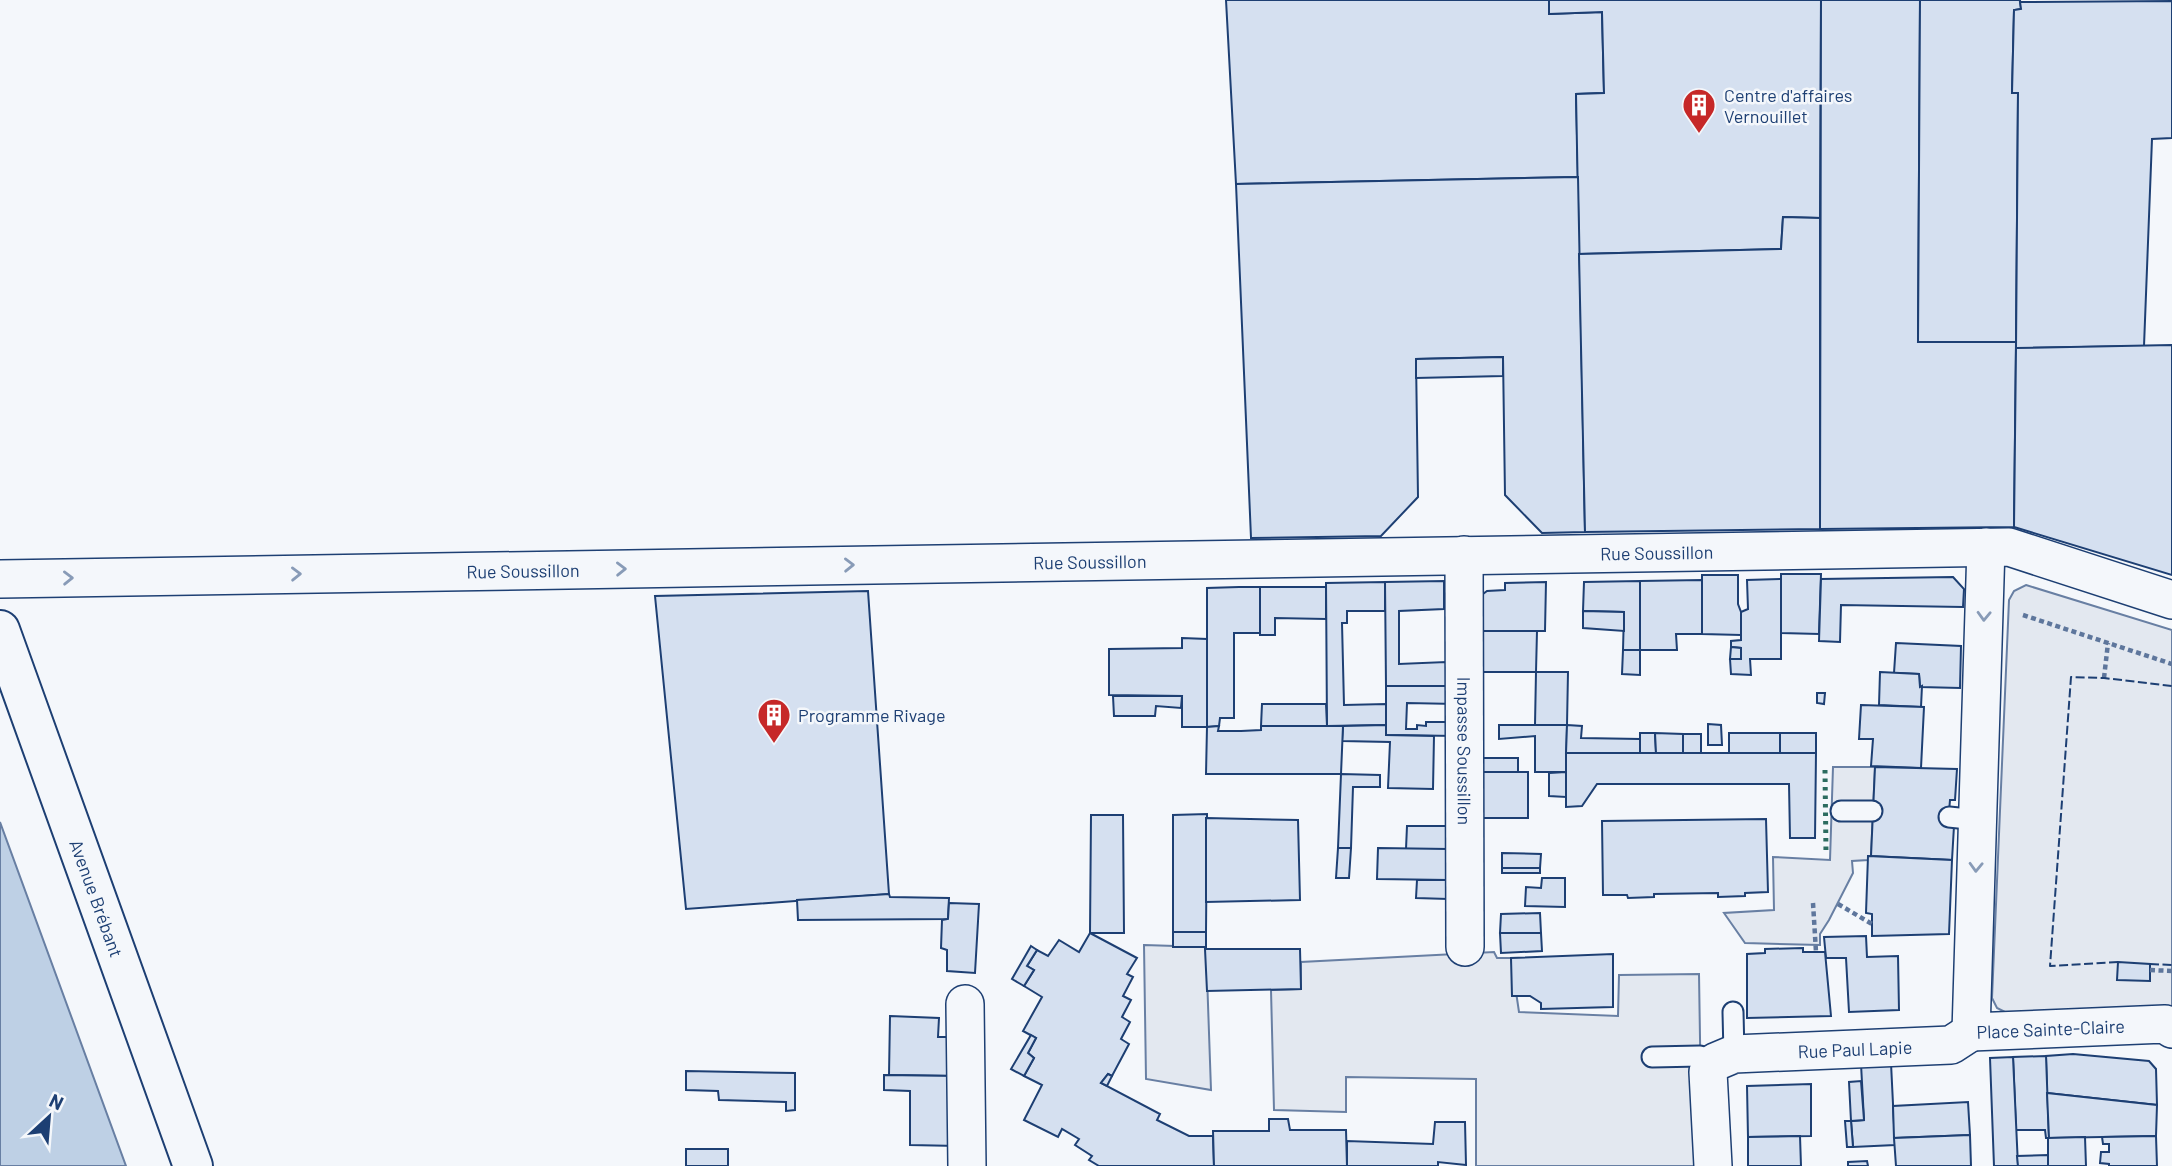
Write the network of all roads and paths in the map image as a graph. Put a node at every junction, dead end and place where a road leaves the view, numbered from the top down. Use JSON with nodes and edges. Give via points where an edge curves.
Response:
{"nodes":[{"id":1,"x":1986,"y":547,"type":"junction"},
{"id":2,"x":1464,"y":555,"type":"junction"},
{"id":3,"x":0,"y":579,"type":"edge"},
{"id":4,"x":2172,"y":600,"type":"edge"},
{"id":5,"x":1984,"y":603,"type":"junction"},
{"id":6,"x":0,"y":630,"type":"edge"},
{"id":7,"x":2108,"y":643,"type":"junction"},
{"id":8,"x":2172,"y":664,"type":"edge"},
{"id":9,"x":2104,"y":678,"type":"dead end"},
{"id":10,"x":1841,"y":811,"type":"dead end"},
{"id":11,"x":1872,"y":811,"type":"dead end"},
{"id":12,"x":1813,"y":903,"type":"dead end"},
{"id":13,"x":1838,"y":904,"type":"dead end"},
{"id":14,"x":1872,"y":924,"type":"dead end"},
{"id":15,"x":1465,"y":947,"type":"dead end"},
{"id":16,"x":1816,"y":952,"type":"dead end"},
{"id":17,"x":2150,"y":970,"type":"dead end"},
{"id":18,"x":2172,"y":971,"type":"edge"},
{"id":19,"x":965,"y":1004,"type":"dead end"},
{"id":20,"x":1734,"y":1012,"type":"dead end"},
{"id":21,"x":2172,"y":1029,"type":"edge"},
{"id":22,"x":1971,"y":1032,"type":"junction"},
{"id":23,"x":1652,"y":1057,"type":"dead end"},
{"id":24,"x":1725,"y":1058,"type":"junction"},
{"id":25,"x":193,"y":1166,"type":"edge"},
{"id":26,"x":967,"y":1166,"type":"edge"},
{"id":27,"x":1713,"y":1166,"type":"edge"}],
"edges":[{"from":1,"to":2,"type":"street","name":"Rue Soussillon"},
{"from":1,"to":4,"type":"street","name":"Rue Soussillon","via":[[2009,547]]},
{"from":1,"to":5,"type":"street","name":"Place Sainte-Claire"},
{"from":3,"to":2,"type":"street","name":"Rue Soussillon","one_way":true},
{"from":2,"to":15,"type":"street","name":"Impasse Soussillon"},
{"from":5,"to":7,"type":"path"},
{"from":5,"to":22,"type":"street","name":"Place Sainte-Claire","one_way":true,"via":[[1963,818]]},
{"from":6,"to":25,"type":"main road","name":"Avenue Brébant"},
{"from":7,"to":8,"type":"path"},
{"from":7,"to":9,"type":"path"},
{"from":10,"to":11,"type":"lane"},
{"from":12,"to":16,"type":"path"},
{"from":13,"to":14,"type":"path"},
{"from":17,"to":18,"type":"path"},
{"from":19,"to":26,"type":"street"},
{"from":20,"to":24,"type":"lane"},
{"from":21,"to":22,"type":"street","name":"Place Sainte-Claire","via":[[2165,1024]]},
{"from":22,"to":24,"type":"street","name":"Rue Paul Lapie","via":[[1951,1045]]},
{"from":23,"to":24,"type":"lane"},
{"from":24,"to":27,"type":"street","via":[[1708,1073]]}]}
